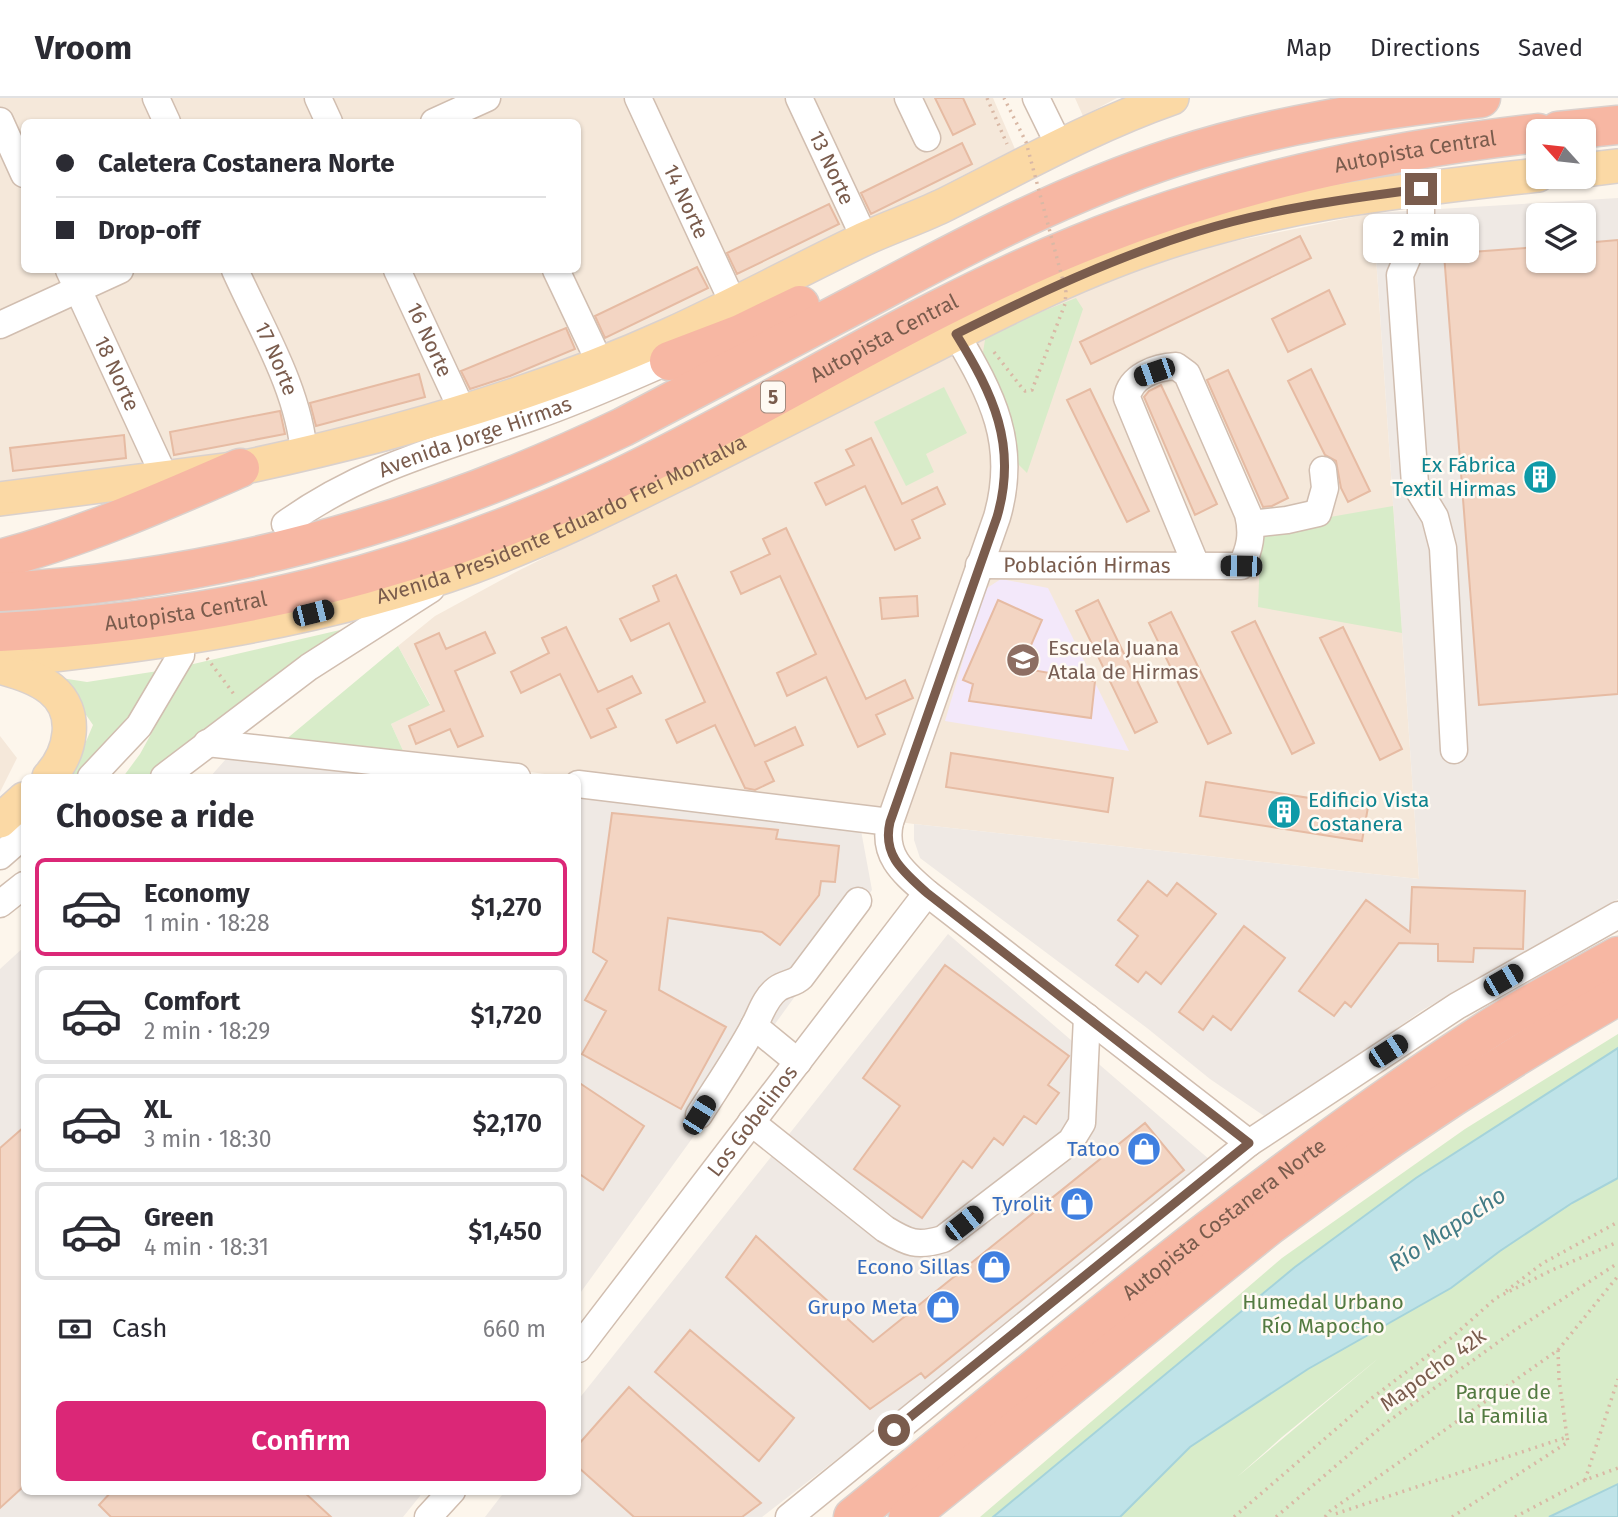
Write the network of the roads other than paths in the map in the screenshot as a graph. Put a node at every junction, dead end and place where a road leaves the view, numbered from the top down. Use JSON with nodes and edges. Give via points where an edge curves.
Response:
{"nodes":[{"id":1,"x":156,"y":98,"type":"edge"},
{"id":2,"x":318,"y":98,"type":"edge"},
{"id":3,"x":638,"y":98,"type":"edge"},
{"id":4,"x":799,"y":98,"type":"edge"},
{"id":5,"x":908,"y":98,"type":"edge"},
{"id":6,"x":1036,"y":98,"type":"edge"},
{"id":7,"x":1172,"y":98,"type":"edge"},
{"id":8,"x":1481,"y":98,"type":"edge"},
{"id":9,"x":483,"y":105,"type":"edge"},
{"id":10,"x":166,"y":119,"type":"edge"},
{"id":11,"x":328,"y":119,"type":"edge"},
{"id":12,"x":443,"y":119,"type":"edge"},
{"id":13,"x":0,"y":121,"type":"edge"},
{"id":14,"x":1618,"y":125,"type":"edge"},
{"id":15,"x":1596,"y":127,"type":"edge"},
{"id":16,"x":1526,"y":136,"type":"edge"},
{"id":17,"x":927,"y":138,"type":"dead end"},
{"id":18,"x":1060,"y":147,"type":"junction"},
{"id":19,"x":1618,"y":166,"type":"edge"},
{"id":20,"x":21,"y":167,"type":"edge"},
{"id":21,"x":1596,"y":169,"type":"edge"},
{"id":22,"x":1526,"y":176,"type":"edge"},
{"id":23,"x":1421,"y":189,"type":"junction"},
{"id":24,"x":936,"y":209,"type":"junction"},
{"id":25,"x":988,"y":234,"type":"junction"},
{"id":26,"x":865,"y":239,"type":"junction"},
{"id":27,"x":104,"y":273,"type":"edge"},
{"id":28,"x":236,"y":273,"type":"edge"},
{"id":29,"x":398,"y":273,"type":"edge"},
{"id":30,"x":557,"y":273,"type":"edge"},
{"id":31,"x":73,"y":279,"type":"edge"},
{"id":32,"x":734,"y":304,"type":"junction"},
{"id":33,"x":0,"y":326,"type":"edge"},
{"id":34,"x":956,"y":334,"type":"junction"},
{"id":35,"x":669,"y":361,"type":"junction"},
{"id":36,"x":600,"y":363,"type":"junction"},
{"id":37,"x":462,"y":410,"type":"junction"},
{"id":38,"x":304,"y":454,"type":"junction"},
{"id":39,"x":240,"y":468,"type":"junction"},
{"id":40,"x":1323,"y":470,"type":"dead end"},
{"id":41,"x":165,"y":478,"type":"junction"},
{"id":42,"x":0,"y":499,"type":"edge"},
{"id":43,"x":285,"y":524,"type":"dead end"},
{"id":44,"x":1251,"y":524,"type":"junction"},
{"id":45,"x":0,"y":559,"type":"edge"},
{"id":46,"x":979,"y":565,"type":"junction"},
{"id":47,"x":1196,"y":565,"type":"junction"},
{"id":48,"x":470,"y":567,"type":"junction"},
{"id":49,"x":0,"y":592,"type":"edge"},
{"id":50,"x":0,"y":632,"type":"edge"},
{"id":51,"x":186,"y":646,"type":"junction"},
{"id":52,"x":0,"y":661,"type":"edge"},
{"id":53,"x":0,"y":667,"type":"edge"},
{"id":54,"x":207,"y":743,"type":"junction"},
{"id":55,"x":1454,"y":750,"type":"dead end"},
{"id":56,"x":50,"y":774,"type":"edge"},
{"id":57,"x":94,"y":774,"type":"edge"},
{"id":58,"x":168,"y":774,"type":"edge"},
{"id":59,"x":490,"y":774,"type":"edge"},
{"id":60,"x":581,"y":784,"type":"edge"},
{"id":61,"x":21,"y":802,"type":"edge"},
{"id":62,"x":0,"y":821,"type":"edge"},
{"id":63,"x":890,"y":822,"type":"junction"},
{"id":64,"x":21,"y":838,"type":"edge"},
{"id":65,"x":0,"y":856,"type":"edge"},
{"id":66,"x":21,"y":887,"type":"edge"},
{"id":67,"x":927,"y":893,"type":"junction"},
{"id":68,"x":858,"y":901,"type":"dead end"},
{"id":69,"x":0,"y":904,"type":"edge"},
{"id":70,"x":1618,"y":915,"type":"edge"},
{"id":71,"x":1618,"y":956,"type":"edge"},
{"id":72,"x":1618,"y":996,"type":"edge"},
{"id":73,"x":1087,"y":1017,"type":"junction"},
{"id":74,"x":754,"y":1026,"type":"junction"},
{"id":75,"x":798,"y":1062,"type":"junction"},
{"id":76,"x":699,"y":1115,"type":"dead end"},
{"id":77,"x":751,"y":1122,"type":"junction"},
{"id":78,"x":1249,"y":1143,"type":"junction"},
{"id":79,"x":581,"y":1345,"type":"edge"},
{"id":80,"x":448,"y":1495,"type":"edge"},
{"id":81,"x":428,"y":1517,"type":"edge"},
{"id":82,"x":789,"y":1517,"type":"edge"},
{"id":83,"x":853,"y":1517,"type":"edge"},
{"id":84,"x":908,"y":1517,"type":"edge"}],
"edges":[{"from":1,"to":10,"type":"street"},
{"from":2,"to":11,"type":"street"},
{"from":3,"to":32,"type":"street","name":"14 Norte"},
{"from":4,"to":26,"type":"street","name":"13 Norte"},
{"from":5,"to":17,"type":"street"},
{"from":6,"to":18,"type":"street"},
{"from":7,"to":18,"type":"main road"},
{"from":8,"to":25,"type":"highway","name":"Autopista Central","number":"5","via":[[1326,121],[1217,145],[1097,186]]},
{"from":9,"to":12,"type":"street"},
{"from":13,"to":20,"type":"street"},
{"from":14,"to":15,"type":"highway"},
{"from":16,"to":50,"type":"highway","name":"Autopista Central","number":"5","via":[[1339,163],[1241,187],[1149,217],[1007,274],[620,477],[501,530],[416,560],[328,586],[216,610]]},
{"from":18,"to":24,"type":"main road"},
{"from":19,"to":21,"type":"main road"},
{"from":22,"to":23,"type":"main road","name":"Avenida Presidente Eduardo Frei Montalva"},
{"from":23,"to":34,"type":"main road","name":"Avenida Presidente Eduardo Frei Montalva","via":[[1298,207],[1198,232],[1090,271]]},
{"from":23,"to":55,"type":"street","via":[[1421,226],[1400,275],[1415,484],[1435,517],[1443,548]]},
{"from":24,"to":26,"type":"main road"},
{"from":24,"to":35,"type":"main road"},
{"from":25,"to":35,"type":"highway","via":[[893,262],[740,334]]},
{"from":25,"to":49,"type":"highway","name":"Autopista Central","number":"5","via":[[623,426],[466,495],[356,532],[242,561],[133,580]]},
{"from":26,"to":32,"type":"main road"},
{"from":27,"to":31,"type":"street"},
{"from":28,"to":38,"type":"street","name":"17 Norte","via":[[292,395]]},
{"from":29,"to":37,"type":"street","name":"16 Norte"},
{"from":30,"to":36,"type":"street"},
{"from":31,"to":33,"type":"street"},
{"from":31,"to":41,"type":"street","name":"18 Norte"},
{"from":32,"to":36,"type":"main road"},
{"from":34,"to":46,"type":"street","via":[[986,386],[1004,447],[1002,500]]},
{"from":34,"to":48,"type":"main road","name":"Avenida Presidente Eduardo Frei Montalva","via":[[613,506]]},
{"from":35,"to":43,"type":"street","name":"Avenida Jorge Hirmas","via":[[562,406],[376,471],[331,493]]},
{"from":36,"to":37,"type":"main road"},
{"from":37,"to":38,"type":"main road"},
{"from":38,"to":39,"type":"main road"},
{"from":39,"to":41,"type":"main road"},
{"from":39,"to":45,"type":"highway","via":[[121,518]]},
{"from":40,"to":44,"type":"street","via":[[1325,488],[1318,513]]},
{"from":41,"to":42,"type":"main road"},
{"from":44,"to":47,"type":"street","name":"Población Hirmas","via":[[1250,546],[1241,566]]},
{"from":44,"to":47,"type":"street","name":"Población Hirmas","via":[[1185,371],[1172,366],[1136,378],[1128,391],[1129,405]]},
{"from":46,"to":47,"type":"street","name":"Población Hirmas"},
{"from":46,"to":63,"type":"street"},
{"from":48,"to":51,"type":"main road","name":"Avenida Presidente Eduardo Frei Montalva"},
{"from":48,"to":54,"type":"street","via":[[329,653]]},
{"from":51,"to":52,"type":"main road","name":"Avenida Presidente Eduardo Frei Montalva"},
{"from":51,"to":57,"type":"street","via":[[139,726]]},
{"from":53,"to":56,"type":"main road","via":[[45,685],[66,709],[69,740]]},
{"from":54,"to":58,"type":"street"},
{"from":54,"to":59,"type":"street"},
{"from":60,"to":63,"type":"street"},
{"from":61,"to":62,"type":"main road"},
{"from":63,"to":67,"type":"street","via":[[888,841],[893,859]]},
{"from":64,"to":65,"type":"street"},
{"from":66,"to":69,"type":"street"},
{"from":67,"to":73,"type":"street"},
{"from":67,"to":75,"type":"street","name":"Los Gobelinos"},
{"from":68,"to":74,"type":"street","via":[[801,978],[776,989],[764,1003]]},
{"from":70,"to":78,"type":"street","via":[[1457,1006]]},
{"from":71,"to":83,"type":"highway","name":"Autopista Costanera Norte","via":[[1473,1039],[1300,1159]]},
{"from":72,"to":84,"type":"highway","name":"Autopista Costanera Norte","via":[[1376,1147],[1270,1225]]},
{"from":73,"to":77,"type":"street","via":[[1082,1123],[1071,1141],[943,1239],[924,1245],[904,1241],[886,1229]]},
{"from":73,"to":78,"type":"street"},
{"from":74,"to":75,"type":"street"},
{"from":74,"to":76,"type":"street"},
{"from":75,"to":77,"type":"street","name":"Los Gobelinos"},
{"from":77,"to":79,"type":"street","name":"Los Gobelinos"},
{"from":78,"to":82,"type":"street"},
{"from":80,"to":81,"type":"street"}]}
